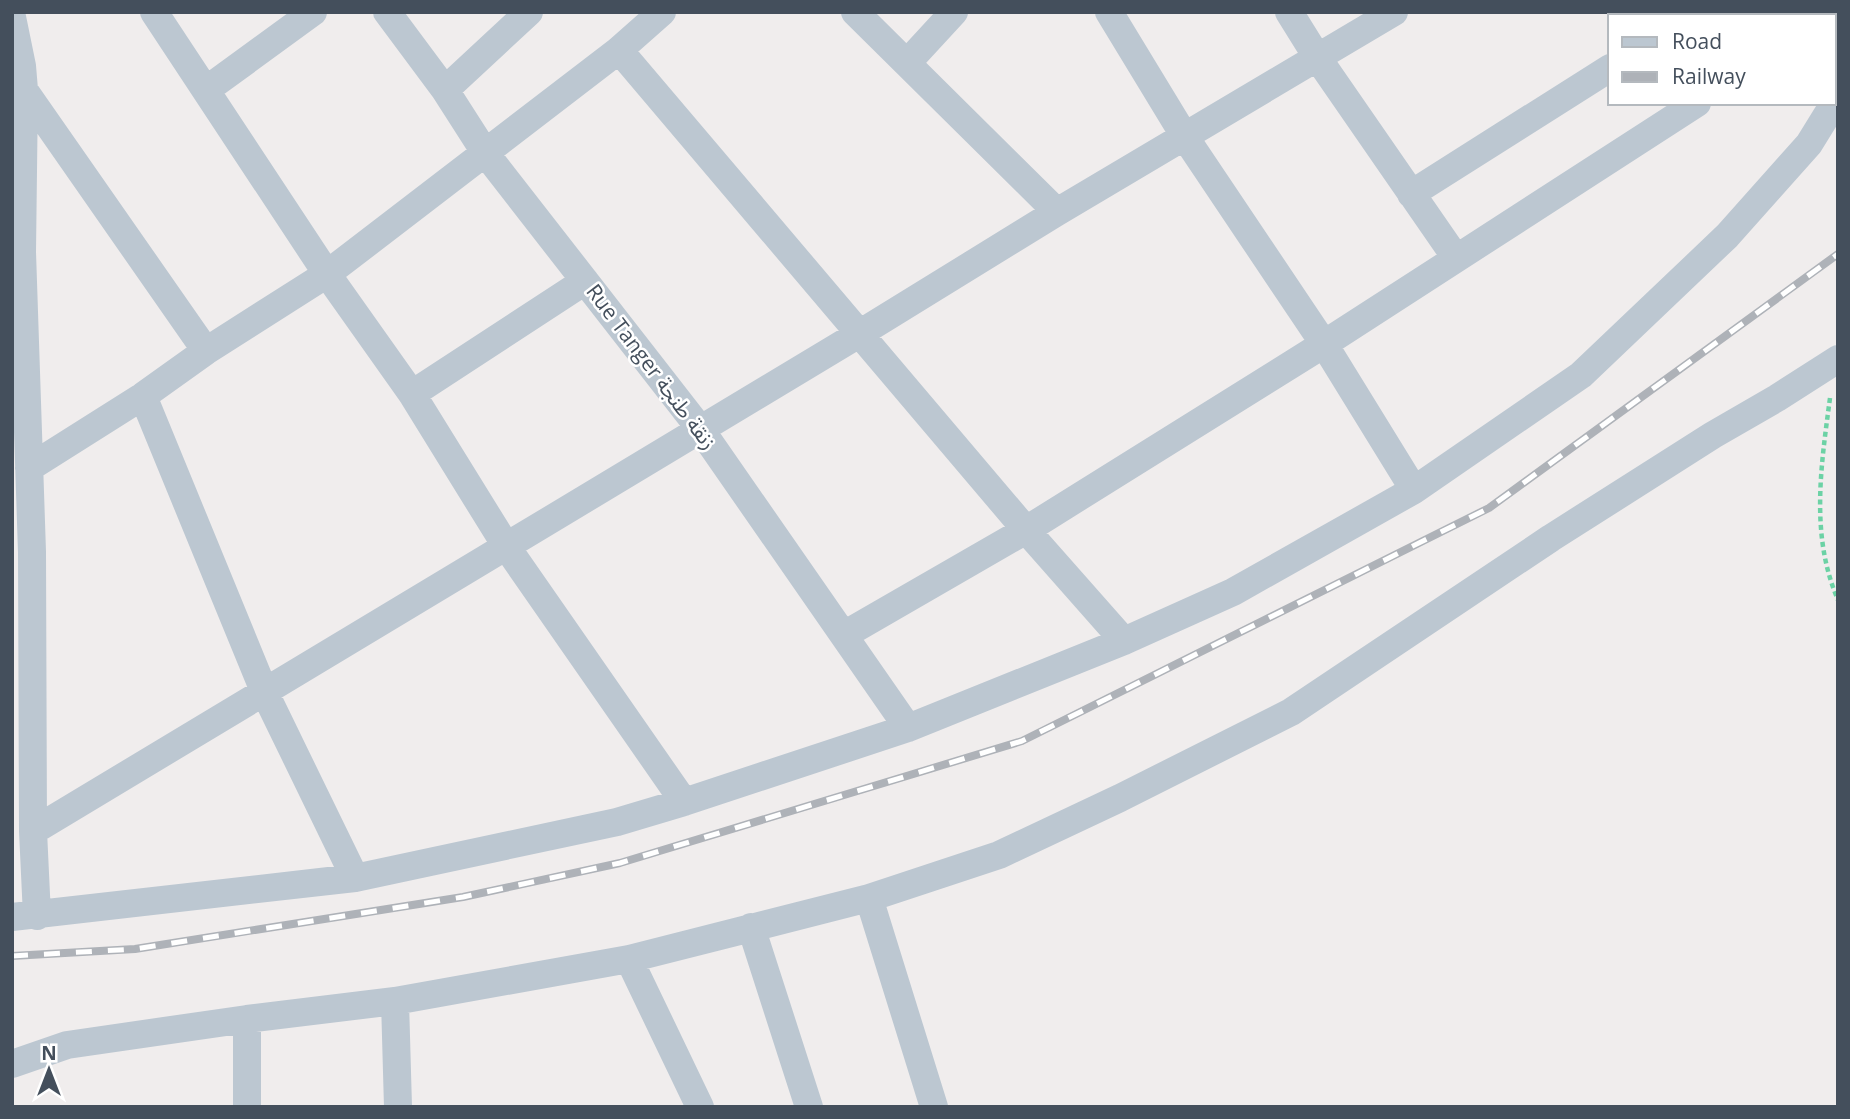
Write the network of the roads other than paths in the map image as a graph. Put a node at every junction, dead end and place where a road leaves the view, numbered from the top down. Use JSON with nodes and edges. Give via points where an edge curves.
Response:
{"nodes":[{"id":1,"x":154,"y":12,"type":"edge"},
{"id":2,"x":313,"y":12,"type":"edge"},
{"id":3,"x":387,"y":12,"type":"edge"},
{"id":4,"x":529,"y":12,"type":"edge"},
{"id":5,"x":662,"y":12,"type":"edge"},
{"id":6,"x":855,"y":12,"type":"edge"},
{"id":7,"x":954,"y":12,"type":"edge"},
{"id":8,"x":1109,"y":12,"type":"edge"},
{"id":9,"x":1289,"y":12,"type":"edge"},
{"id":10,"x":1394,"y":12,"type":"edge"},
{"id":11,"x":12,"y":17,"type":"edge"},
{"id":12,"x":620,"y":50,"type":"junction"},
{"id":13,"x":1317,"y":57,"type":"junction"},
{"id":14,"x":907,"y":63,"type":"junction"},
{"id":15,"x":1608,"y":69,"type":"edge"},
{"id":16,"x":23,"y":90,"type":"junction"},
{"id":17,"x":206,"y":90,"type":"junction"},
{"id":18,"x":445,"y":90,"type":"junction"},
{"id":19,"x":1693,"y":105,"type":"edge"},
{"id":20,"x":1830,"y":105,"type":"edge"},
{"id":21,"x":1185,"y":138,"type":"junction"},
{"id":22,"x":486,"y":154,"type":"junction"},
{"id":23,"x":1411,"y":194,"type":"junction"},
{"id":24,"x":1057,"y":212,"type":"junction"},
{"id":25,"x":17,"y":257,"type":"edge"},
{"id":26,"x":1456,"y":258,"type":"junction"},
{"id":27,"x":327,"y":274,"type":"junction"},
{"id":28,"x":585,"y":281,"type":"junction"},
{"id":29,"x":859,"y":334,"type":"junction"},
{"id":30,"x":1324,"y":344,"type":"junction"},
{"id":31,"x":206,"y":351,"type":"junction"},
{"id":32,"x":1836,"y":361,"type":"edge"},
{"id":33,"x":412,"y":394,"type":"junction"},
{"id":34,"x":143,"y":396,"type":"junction"},
{"id":35,"x":701,"y":430,"type":"junction"},
{"id":36,"x":29,"y":468,"type":"junction"},
{"id":37,"x":1414,"y":490,"type":"junction"},
{"id":38,"x":1026,"y":530,"type":"junction"},
{"id":39,"x":506,"y":546,"type":"junction"},
{"id":40,"x":22,"y":554,"type":"edge"},
{"id":41,"x":844,"y":635,"type":"junction"},
{"id":42,"x":1124,"y":641,"type":"junction"},
{"id":43,"x":264,"y":691,"type":"junction"},
{"id":44,"x":23,"y":702,"type":"edge"},
{"id":45,"x":908,"y":728,"type":"junction"},
{"id":46,"x":684,"y":802,"type":"junction"},
{"id":47,"x":33,"y":831,"type":"junction"},
{"id":48,"x":355,"y":878,"type":"junction"},
{"id":49,"x":869,"y":898,"type":"junction"},
{"id":50,"x":25,"y":917,"type":"edge"},
{"id":51,"x":751,"y":928,"type":"junction"},
{"id":52,"x":629,"y":959,"type":"junction"},
{"id":53,"x":395,"y":1001,"type":"junction"},
{"id":54,"x":247,"y":1018,"type":"junction"},
{"id":55,"x":12,"y":1064,"type":"edge"},
{"id":56,"x":247,"y":1107,"type":"edge"},
{"id":57,"x":398,"y":1107,"type":"edge"},
{"id":58,"x":700,"y":1107,"type":"edge"},
{"id":59,"x":809,"y":1107,"type":"edge"},
{"id":60,"x":934,"y":1107,"type":"edge"}],
"edges":[{"from":1,"to":17,"type":"street"},
{"from":2,"to":17,"type":"street"},
{"from":3,"to":18,"type":"street","name":"Rue Tanger زنقة طنجة"},
{"from":4,"to":18,"type":"street"},
{"from":5,"to":12,"type":"street"},
{"from":6,"to":14,"type":"street"},
{"from":7,"to":14,"type":"street"},
{"from":8,"to":21,"type":"street"},
{"from":9,"to":13,"type":"street"},
{"from":10,"to":13,"type":"street"},
{"from":11,"to":16,"type":"street"},
{"from":12,"to":22,"type":"street"},
{"from":12,"to":29,"type":"street"},
{"from":13,"to":21,"type":"street"},
{"from":13,"to":23,"type":"street"},
{"from":14,"to":24,"type":"street"},
{"from":15,"to":23,"type":"street"},
{"from":16,"to":25,"type":"street"},
{"from":16,"to":31,"type":"street"},
{"from":17,"to":27,"type":"street"},
{"from":18,"to":22,"type":"street","name":"Rue Tanger زنقة طنجة"},
{"from":19,"to":26,"type":"street"},
{"from":20,"to":37,"type":"street","via":[[1809,144],[1727,236],[1581,375]]},
{"from":21,"to":24,"type":"street"},
{"from":21,"to":30,"type":"street"},
{"from":22,"to":27,"type":"street"},
{"from":22,"to":28,"type":"street","name":"Rue Tanger زنقة طنجة"},
{"from":23,"to":26,"type":"street"},
{"from":24,"to":29,"type":"street"},
{"from":25,"to":36,"type":"street"},
{"from":26,"to":30,"type":"street"},
{"from":27,"to":31,"type":"street"},
{"from":27,"to":33,"type":"street"},
{"from":28,"to":33,"type":"street"},
{"from":28,"to":35,"type":"street","name":"Rue Tanger زنقة طنجة"},
{"from":29,"to":35,"type":"street"},
{"from":29,"to":38,"type":"street"},
{"from":30,"to":37,"type":"street"},
{"from":30,"to":38,"type":"street"},
{"from":31,"to":34,"type":"street"},
{"from":32,"to":49,"type":"street","via":[[1551,538],[1291,712],[999,855]]},
{"from":33,"to":39,"type":"street"},
{"from":34,"to":36,"type":"street"},
{"from":34,"to":43,"type":"street"},
{"from":35,"to":39,"type":"street"},
{"from":35,"to":41,"type":"street","name":"Rue Tanger زنقة طنجة"},
{"from":36,"to":40,"type":"street"},
{"from":37,"to":42,"type":"street","via":[[1233,592]]},
{"from":38,"to":41,"type":"street"},
{"from":38,"to":42,"type":"street"},
{"from":39,"to":43,"type":"street"},
{"from":39,"to":46,"type":"street"},
{"from":40,"to":44,"type":"street"},
{"from":41,"to":45,"type":"street","name":"Rue Tanger زنقة طنجة"},
{"from":42,"to":45,"type":"street"},
{"from":43,"to":47,"type":"street"},
{"from":43,"to":48,"type":"street"},
{"from":44,"to":47,"type":"street"},
{"from":45,"to":46,"type":"street"},
{"from":46,"to":48,"type":"street","via":[[617,822]]},
{"from":47,"to":50,"type":"street"},
{"from":48,"to":50,"type":"street"},
{"from":49,"to":51,"type":"street"},
{"from":49,"to":60,"type":"street"},
{"from":51,"to":52,"type":"street"},
{"from":51,"to":59,"type":"street"},
{"from":52,"to":53,"type":"street"},
{"from":52,"to":58,"type":"street"},
{"from":53,"to":54,"type":"street"},
{"from":53,"to":57,"type":"street"},
{"from":54,"to":55,"type":"street","via":[[67,1045]]},
{"from":54,"to":56,"type":"street"}]}
